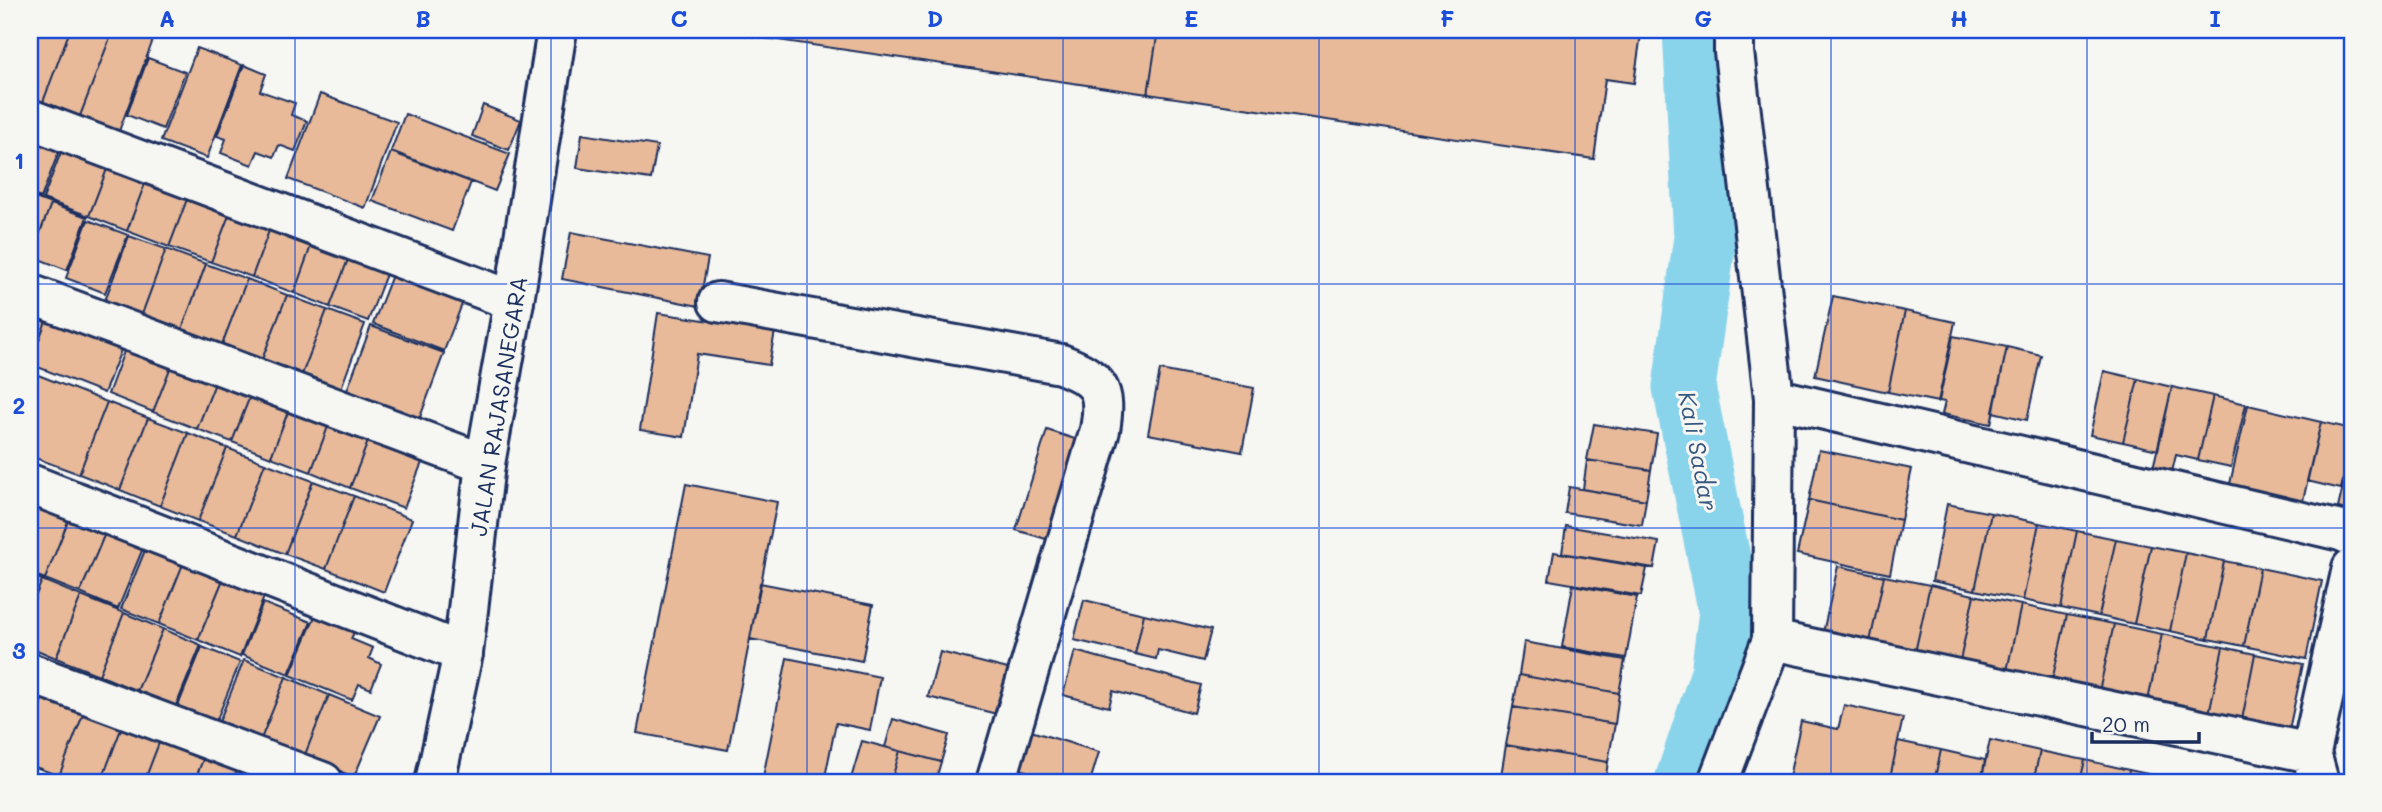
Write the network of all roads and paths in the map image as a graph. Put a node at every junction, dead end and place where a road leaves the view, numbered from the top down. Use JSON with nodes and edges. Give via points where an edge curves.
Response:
{"nodes":[{"id":1,"x":557,"y":30,"type":"edge"},
{"id":2,"x":1734,"y":30,"type":"edge"},
{"id":3,"x":30,"y":119,"type":"edge"},
{"id":4,"x":30,"y":294,"type":"edge"},
{"id":5,"x":514,"y":301,"type":"junction"},
{"id":6,"x":718,"y":302,"type":"dead end"},
{"id":7,"x":1774,"y":398,"type":"junction"},
{"id":8,"x":485,"y":464,"type":"junction"},
{"id":9,"x":30,"y":484,"type":"edge"},
{"id":10,"x":2352,"y":536,"type":"edge"},
{"id":11,"x":2352,"y":568,"type":"edge"},
{"id":12,"x":1772,"y":640,"type":"junction"},
{"id":13,"x":463,"y":653,"type":"junction"},
{"id":14,"x":30,"y":673,"type":"edge"},
{"id":15,"x":2315,"y":768,"type":"edge"},
{"id":16,"x":323,"y":782,"type":"edge"},
{"id":17,"x":435,"y":782,"type":"edge"},
{"id":18,"x":996,"y":782,"type":"edge"},
{"id":19,"x":1718,"y":782,"type":"edge"}],
"edges":[{"from":1,"to":5,"type":"street","name":"JALAN RAJASANEGARA"},
{"from":2,"to":7,"type":"street"},
{"from":3,"to":5,"type":"street"},
{"from":4,"to":8,"type":"street"},
{"from":5,"to":8,"type":"street","name":"JALAN RAJASANEGARA"},
{"from":6,"to":18,"type":"street","via":[[1061,364],[1085,373],[1099,388],[1104,408],[1100,430]]},
{"from":7,"to":10,"type":"street"},
{"from":7,"to":12,"type":"street"},
{"from":8,"to":13,"type":"street","name":"JALAN RAJASANEGARA"},
{"from":9,"to":13,"type":"street"},
{"from":11,"to":15,"type":"street"},
{"from":12,"to":15,"type":"street"},
{"from":12,"to":19,"type":"street"},
{"from":13,"to":17,"type":"street","name":"JALAN RAJASANEGARA"},
{"from":14,"to":16,"type":"street"}]}
